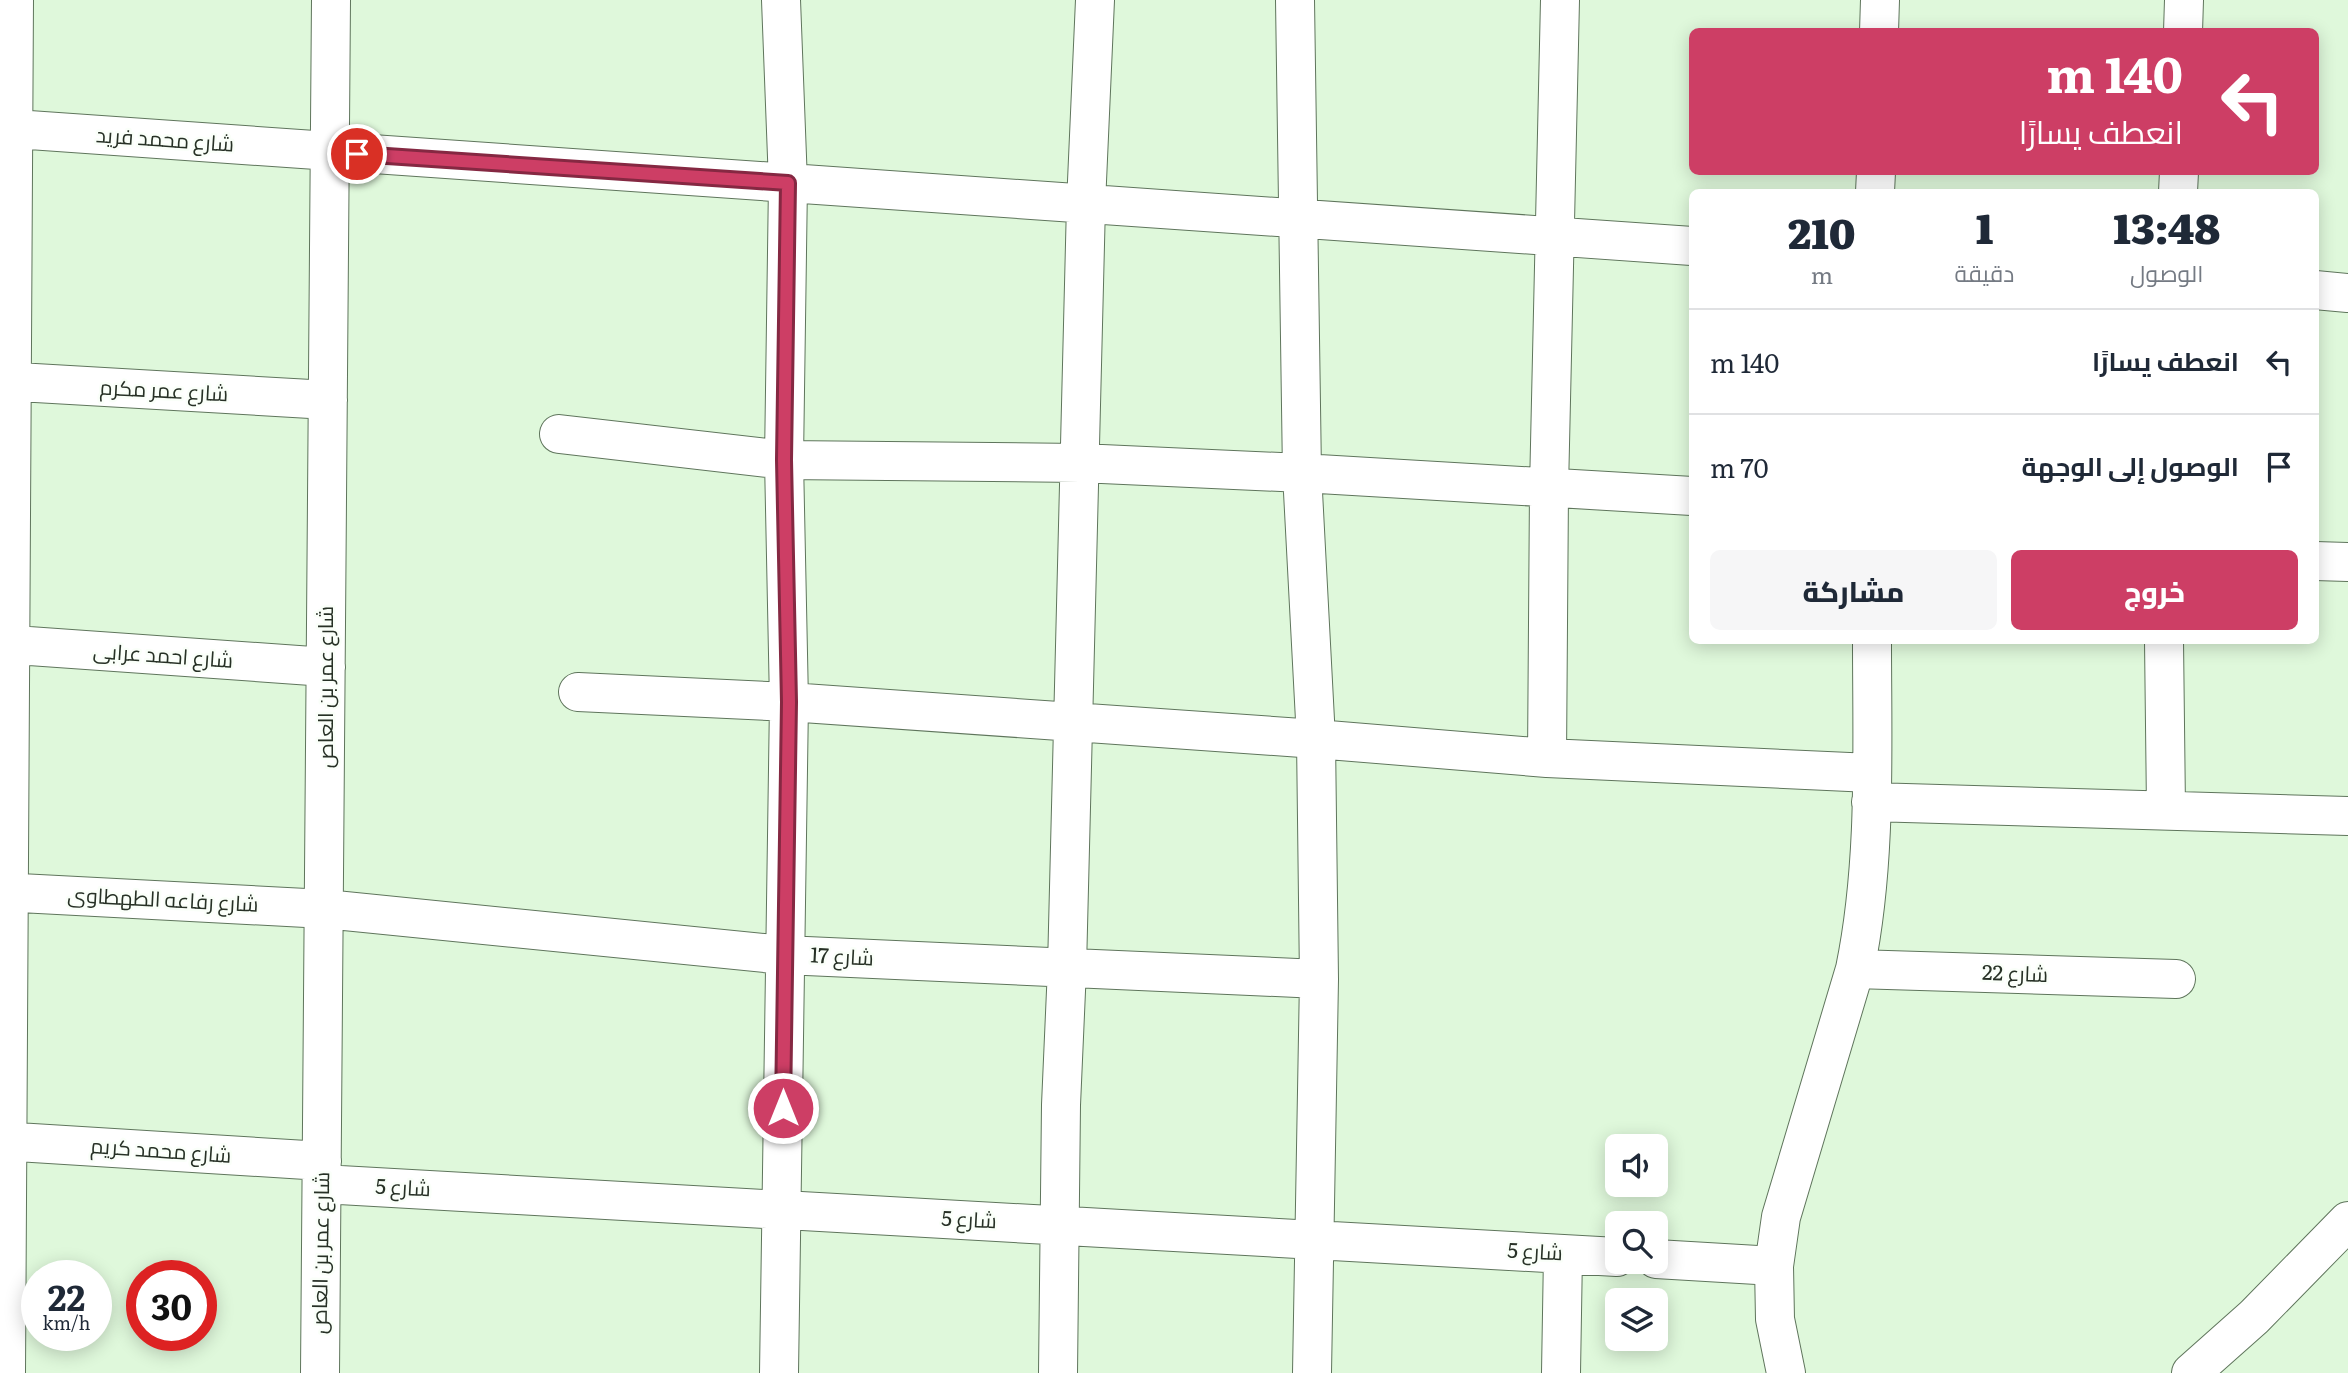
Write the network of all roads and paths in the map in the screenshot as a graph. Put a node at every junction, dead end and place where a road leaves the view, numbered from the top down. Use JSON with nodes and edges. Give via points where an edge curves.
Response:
{"nodes":[{"id":1,"x":14,"y":0,"type":"edge"},
{"id":2,"x":331,"y":0,"type":"edge"},
{"id":3,"x":781,"y":0,"type":"edge"},
{"id":4,"x":1095,"y":0,"type":"edge"},
{"id":5,"x":1295,"y":0,"type":"edge"},
{"id":6,"x":1560,"y":0,"type":"edge"},
{"id":7,"x":1880,"y":0,"type":"edge"},
{"id":8,"x":2184,"y":0,"type":"edge"},
{"id":9,"x":1879,"y":28,"type":"edge"},
{"id":10,"x":2183,"y":28,"type":"edge"},
{"id":11,"x":7,"y":129,"type":"edge"},
{"id":12,"x":330,"y":152,"type":"junction"},
{"id":13,"x":788,"y":183,"type":"junction"},
{"id":14,"x":1086,"y":204,"type":"junction"},
{"id":15,"x":1297,"y":219,"type":"junction"},
{"id":16,"x":1556,"y":235,"type":"junction"},
{"id":17,"x":1689,"y":246,"type":"edge"},
{"id":18,"x":2319,"y":290,"type":"edge"},
{"id":19,"x":2348,"y":293,"type":"edge"},
{"id":20,"x":6,"y":381,"type":"edge"},
{"id":21,"x":328,"y":400,"type":"junction"},
{"id":22,"x":559,"y":434,"type":"dead end"},
{"id":23,"x":784,"y":460,"type":"junction"},
{"id":24,"x":1080,"y":463,"type":"junction"},
{"id":25,"x":1302,"y":473,"type":"junction"},
{"id":26,"x":1549,"y":489,"type":"junction"},
{"id":27,"x":1689,"y":496,"type":"edge"},
{"id":28,"x":2319,"y":561,"type":"edge"},
{"id":29,"x":2348,"y":562,"type":"edge"},
{"id":30,"x":1872,"y":644,"type":"edge"},
{"id":31,"x":2164,"y":644,"type":"edge"},
{"id":32,"x":5,"y":645,"type":"edge"},
{"id":33,"x":326,"y":667,"type":"junction"},
{"id":34,"x":578,"y":692,"type":"dead end"},
{"id":35,"x":789,"y":702,"type":"junction"},
{"id":36,"x":1073,"y":723,"type":"junction"},
{"id":37,"x":1316,"y":739,"type":"junction"},
{"id":38,"x":1547,"y":758,"type":"junction"},
{"id":39,"x":1871,"y":788,"type":"junction"},
{"id":40,"x":2166,"y":809,"type":"junction"},
{"id":41,"x":2348,"y":816,"type":"edge"},
{"id":42,"x":4,"y":892,"type":"edge"},
{"id":43,"x":325,"y":909,"type":"junction"},
{"id":44,"x":784,"y":955,"type":"junction"},
{"id":45,"x":1068,"y":968,"type":"junction"},
{"id":46,"x":1855,"y":969,"type":"junction"},
{"id":47,"x":1319,"y":978,"type":"junction"},
{"id":48,"x":2176,"y":979,"type":"dead end"},
{"id":49,"x":4,"y":1141,"type":"edge"},
{"id":50,"x":322,"y":1172,"type":"junction"},
{"id":51,"x":782,"y":1210,"type":"junction"},
{"id":52,"x":2348,"y":1221,"type":"edge"},
{"id":53,"x":1060,"y":1225,"type":"junction"},
{"id":54,"x":1314,"y":1240,"type":"junction"},
{"id":55,"x":1563,"y":1254,"type":"junction"},
{"id":56,"x":1605,"y":1256,"type":"edge"},
{"id":57,"x":1668,"y":1260,"type":"edge"},
{"id":58,"x":1774,"y":1266,"type":"junction"},
{"id":59,"x":6,"y":1373,"type":"edge"},
{"id":60,"x":320,"y":1373,"type":"edge"},
{"id":61,"x":779,"y":1373,"type":"edge"},
{"id":62,"x":1058,"y":1373,"type":"edge"},
{"id":63,"x":1312,"y":1373,"type":"edge"},
{"id":64,"x":1561,"y":1373,"type":"edge"},
{"id":65,"x":1786,"y":1373,"type":"edge"},
{"id":66,"x":2191,"y":1373,"type":"edge"}],
"edges":[{"from":1,"to":11,"type":"street"},
{"from":2,"to":12,"type":"street","name":"شارع عمر بن العاص"},
{"from":3,"to":13,"type":"street"},
{"from":4,"to":14,"type":"street"},
{"from":5,"to":15,"type":"street"},
{"from":6,"to":16,"type":"street"},
{"from":7,"to":9,"type":"street"},
{"from":8,"to":10,"type":"street"},
{"from":11,"to":12,"type":"street","name":"شارع محمد فريد"},
{"from":11,"to":20,"type":"street"},
{"from":12,"to":13,"type":"street","name":"شارع محمد فريد"},
{"from":12,"to":21,"type":"street","name":"شارع عمر بن العاص"},
{"from":13,"to":14,"type":"street","name":"شارع محمد فريد"},
{"from":13,"to":23,"type":"street"},
{"from":14,"to":15,"type":"street","name":"شارع محمد فريد"},
{"from":14,"to":24,"type":"street"},
{"from":15,"to":16,"type":"street","name":"شارع محمد فريد"},
{"from":15,"to":25,"type":"street"},
{"from":16,"to":17,"type":"street","name":"شارع محمد فريد"},
{"from":16,"to":26,"type":"street"},
{"from":18,"to":19,"type":"street"},
{"from":20,"to":21,"type":"street","name":"شارع عمر مكرم"},
{"from":20,"to":32,"type":"street"},
{"from":21,"to":33,"type":"street","name":"شارع عمر بن العاص"},
{"from":22,"to":23,"type":"street"},
{"from":23,"to":24,"type":"street"},
{"from":23,"to":35,"type":"street"},
{"from":24,"to":25,"type":"street"},
{"from":24,"to":36,"type":"street"},
{"from":25,"to":26,"type":"street"},
{"from":25,"to":37,"type":"street"},
{"from":26,"to":27,"type":"street"},
{"from":26,"to":38,"type":"street"},
{"from":28,"to":29,"type":"street"},
{"from":30,"to":39,"type":"street"},
{"from":31,"to":40,"type":"street"},
{"from":32,"to":33,"type":"street","name":"شارع احمد عرابى"},
{"from":32,"to":42,"type":"street"},
{"from":33,"to":43,"type":"street","name":"شارع عمر بن العاص"},
{"from":34,"to":35,"type":"street"},
{"from":35,"to":36,"type":"street"},
{"from":35,"to":44,"type":"street"},
{"from":36,"to":37,"type":"street"},
{"from":36,"to":45,"type":"street"},
{"from":37,"to":38,"type":"street"},
{"from":37,"to":47,"type":"street"},
{"from":38,"to":39,"type":"street"},
{"from":39,"to":40,"type":"street"},
{"from":39,"to":46,"type":"street","via":[[1862,935]]},
{"from":40,"to":41,"type":"street"},
{"from":42,"to":43,"type":"street","name":"شارع رفاعه الطهطاوى"},
{"from":42,"to":49,"type":"street"},
{"from":43,"to":44,"type":"street","name":"شارع 17"},
{"from":43,"to":50,"type":"street","name":"شارع عمر بن العاص"},
{"from":44,"to":45,"type":"street","name":"شارع 17"},
{"from":44,"to":51,"type":"street"},
{"from":45,"to":47,"type":"street","name":"شارع 17"},
{"from":45,"to":53,"type":"street"},
{"from":46,"to":48,"type":"street","name":"شارع 22"},
{"from":46,"to":58,"type":"street","via":[[1781,1217]]},
{"from":47,"to":54,"type":"street"},
{"from":49,"to":50,"type":"street","name":"شارع محمد كريم"},
{"from":49,"to":59,"type":"street"},
{"from":50,"to":51,"type":"street","name":"شارع 5"},
{"from":50,"to":60,"type":"street","name":"شارع عمر بن العاص"},
{"from":51,"to":53,"type":"street","name":"شارع 5"},
{"from":51,"to":61,"type":"street"},
{"from":52,"to":66,"type":"street","via":[[2254,1317]]},
{"from":53,"to":54,"type":"street","name":"شارع 5"},
{"from":53,"to":62,"type":"street"},
{"from":54,"to":55,"type":"street","name":"شارع 5"},
{"from":54,"to":63,"type":"street"},
{"from":55,"to":56,"type":"street","name":"شارع 5"},
{"from":55,"to":64,"type":"street"},
{"from":57,"to":58,"type":"street"},
{"from":58,"to":65,"type":"street","via":[[1775,1319]]}]}
